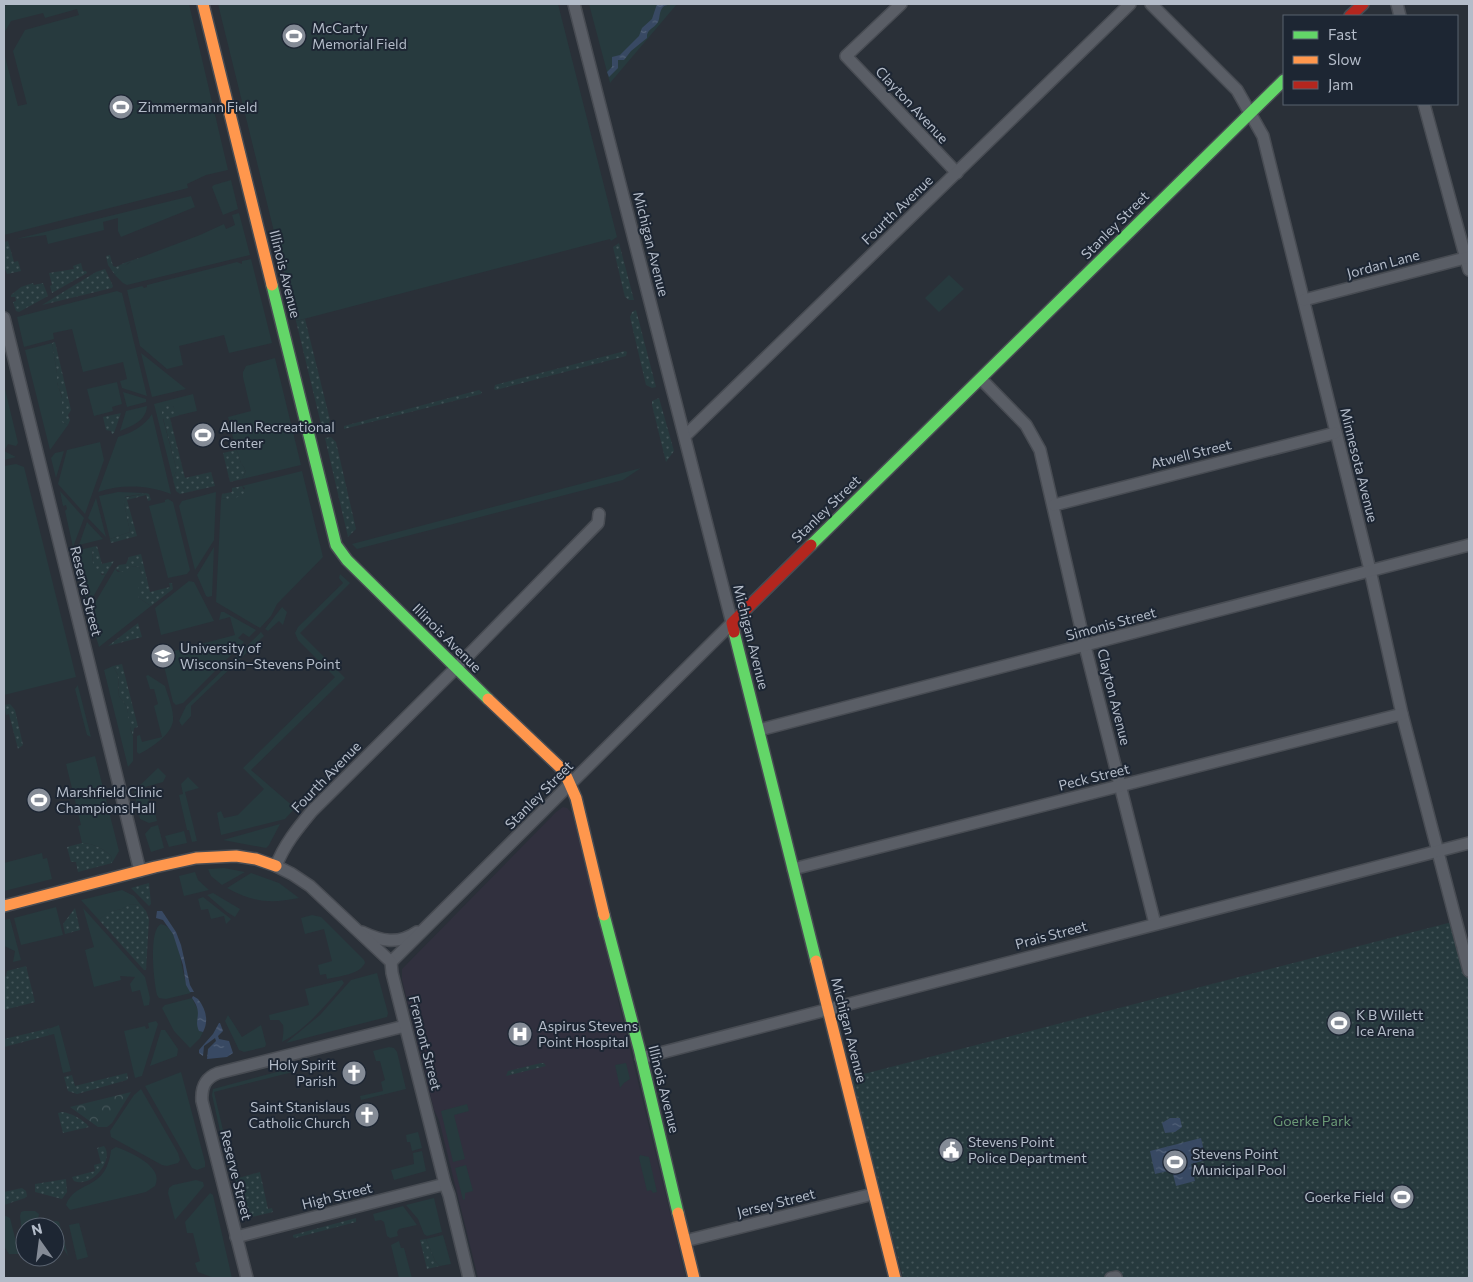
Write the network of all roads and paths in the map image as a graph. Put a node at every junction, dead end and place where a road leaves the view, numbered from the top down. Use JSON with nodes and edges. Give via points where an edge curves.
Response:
{"nodes":[{"id":1,"x":203,"y":4,"type":"edge"},
{"id":2,"x":574,"y":4,"type":"edge"},
{"id":3,"x":901,"y":4,"type":"edge"},
{"id":4,"x":1130,"y":4,"type":"edge"},
{"id":5,"x":1151,"y":4,"type":"edge"},
{"id":6,"x":1363,"y":4,"type":"edge"},
{"id":7,"x":1351,"y":15,"type":"edge"},
{"id":8,"x":1283,"y":81,"type":"edge"},
{"id":9,"x":1424,"y":105,"type":"edge"},
{"id":10,"x":1251,"y":112,"type":"junction"},
{"id":11,"x":956,"y":173,"type":"junction"},
{"id":12,"x":1468,"y":257,"type":"edge"},
{"id":13,"x":1469,"y":270,"type":"edge"},
{"id":14,"x":1304,"y":300,"type":"junction"},
{"id":15,"x":4,"y":318,"type":"edge"},
{"id":16,"x":981,"y":379,"type":"junction"},
{"id":17,"x":1335,"y":433,"type":"junction"},
{"id":18,"x":684,"y":436,"type":"junction"},
{"id":19,"x":1054,"y":505,"type":"junction"},
{"id":20,"x":599,"y":514,"type":"dead end"},
{"id":21,"x":1469,"y":544,"type":"edge"},
{"id":22,"x":1370,"y":570,"type":"junction"},
{"id":23,"x":732,"y":623,"type":"junction"},
{"id":24,"x":1085,"y":646,"type":"junction"},
{"id":25,"x":456,"y":668,"type":"junction"},
{"id":26,"x":1402,"y":714,"type":"junction"},
{"id":27,"x":759,"y":730,"type":"junction"},
{"id":28,"x":570,"y":784,"type":"junction"},
{"id":29,"x":1121,"y":785,"type":"junction"},
{"id":30,"x":1469,"y":843,"type":"edge"},
{"id":31,"x":1438,"y":851,"type":"junction"},
{"id":32,"x":276,"y":866,"type":"junction"},
{"id":33,"x":793,"y":869,"type":"junction"},
{"id":34,"x":140,"y":871,"type":"junction"},
{"id":35,"x":4,"y":906,"type":"edge"},
{"id":36,"x":434,"y":920,"type":"junction"},
{"id":37,"x":1155,"y":924,"type":"junction"},
{"id":38,"x":353,"y":928,"type":"junction"},
{"id":39,"x":391,"y":962,"type":"junction"},
{"id":40,"x":1469,"y":971,"type":"edge"},
{"id":41,"x":828,"y":1008,"type":"junction"},
{"id":42,"x":405,"y":1026,"type":"junction"},
{"id":43,"x":641,"y":1058,"type":"junction"},
{"id":44,"x":445,"y":1184,"type":"junction"},
{"id":45,"x":874,"y":1194,"type":"junction"},
{"id":46,"x":236,"y":1237,"type":"junction"},
{"id":47,"x":686,"y":1241,"type":"junction"},
{"id":48,"x":246,"y":1278,"type":"edge"},
{"id":49,"x":469,"y":1278,"type":"edge"},
{"id":50,"x":694,"y":1278,"type":"edge"},
{"id":51,"x":895,"y":1278,"type":"edge"}],
"edges":[{"from":1,"to":25,"type":"street","name":"Illinois Avenue","via":[[336,545],[346,559]]},
{"from":2,"to":18,"type":"street","name":"Michigan Avenue"},
{"from":3,"to":11,"type":"street","name":"Clayton Avenue","via":[[846,56]]},
{"from":4,"to":11,"type":"street","name":"Fourth Avenue"},
{"from":5,"to":10,"type":"street","name":"Minnesota Avenue","via":[[1233,86]]},
{"from":6,"to":7,"type":"street"},
{"from":8,"to":10,"type":"street","name":"Stanley Street"},
{"from":9,"to":12,"type":"street"},
{"from":10,"to":14,"type":"street","name":"Minnesota Avenue","via":[[1263,136]]},
{"from":10,"to":16,"type":"street","name":"Stanley Street"},
{"from":11,"to":18,"type":"street","name":"Fourth Avenue"},
{"from":12,"to":13,"type":"street"},
{"from":12,"to":14,"type":"street","name":"Jordan Lane"},
{"from":14,"to":17,"type":"street","name":"Minnesota Avenue"},
{"from":15,"to":34,"type":"street","name":"Reserve Street"},
{"from":16,"to":19,"type":"street","name":"Clayton Avenue","via":[[1034,437]]},
{"from":16,"to":23,"type":"street","name":"Stanley Street"},
{"from":17,"to":19,"type":"street","name":"Atwell Street"},
{"from":17,"to":22,"type":"street","name":"Minnesota Avenue"},
{"from":18,"to":23,"type":"street","name":"Michigan Avenue"},
{"from":19,"to":24,"type":"street","name":"Clayton Avenue"},
{"from":20,"to":25,"type":"street","name":"Fourth Avenue","via":[[598,523]]},
{"from":21,"to":22,"type":"street","name":"Simonis Street"},
{"from":22,"to":24,"type":"street","name":"Simonis Street"},
{"from":22,"to":26,"type":"street","name":"Minnesota Avenue"},
{"from":23,"to":27,"type":"street","name":"Michigan Avenue"},
{"from":23,"to":28,"type":"street","name":"Stanley Street"},
{"from":24,"to":27,"type":"street","name":"Simonis Street"},
{"from":24,"to":29,"type":"street","name":"Clayton Avenue"},
{"from":25,"to":28,"type":"street","name":"Illinois Avenue","via":[[564,771]]},
{"from":25,"to":32,"type":"street","name":"Fourth Avenue","via":[[312,811],[289,840]]},
{"from":26,"to":29,"type":"street","name":"Peck Street"},
{"from":26,"to":31,"type":"street","name":"Minnesota Avenue"},
{"from":27,"to":33,"type":"street","name":"Michigan Avenue"},
{"from":28,"to":36,"type":"street","name":"Stanley Street"},
{"from":28,"to":43,"type":"street","name":"Illinois Avenue"},
{"from":29,"to":33,"type":"street","name":"Peck Street"},
{"from":29,"to":37,"type":"street","name":"Clayton Avenue"},
{"from":30,"to":31,"type":"street","name":"Prais Street"},
{"from":31,"to":37,"type":"street","name":"Prais Street"},
{"from":31,"to":40,"type":"street","name":"Minnesota Avenue"},
{"from":32,"to":34,"type":"street","via":[[249,858],[216,856],[197,857]]},
{"from":32,"to":38,"type":"street","via":[[310,886]]},
{"from":33,"to":41,"type":"street","name":"Michigan Avenue"},
{"from":34,"to":35,"type":"street"},
{"from":36,"to":38,"type":"street","via":[[400,940],[380,939]]},
{"from":36,"to":39,"type":"street","name":"Stanley Street"},
{"from":37,"to":41,"type":"street","name":"Prais Street"},
{"from":38,"to":39,"type":"street"},
{"from":39,"to":42,"type":"street","name":"Fremont Street"},
{"from":41,"to":43,"type":"street","name":"Prais Street"},
{"from":41,"to":45,"type":"street","name":"Michigan Avenue"},
{"from":42,"to":44,"type":"street","name":"Fremont Street"},
{"from":42,"to":46,"type":"street","name":"Reserve Street","via":[[218,1073],[206,1080],[202,1101]]},
{"from":43,"to":47,"type":"street","name":"Illinois Avenue"},
{"from":44,"to":46,"type":"street","name":"High Street"},
{"from":44,"to":49,"type":"street","name":"Fremont Street"},
{"from":45,"to":47,"type":"street","name":"Jersey Street"},
{"from":45,"to":51,"type":"street","name":"Michigan Avenue"},
{"from":46,"to":48,"type":"street","name":"Reserve Street"},
{"from":47,"to":50,"type":"street","name":"Illinois Avenue"}]}
